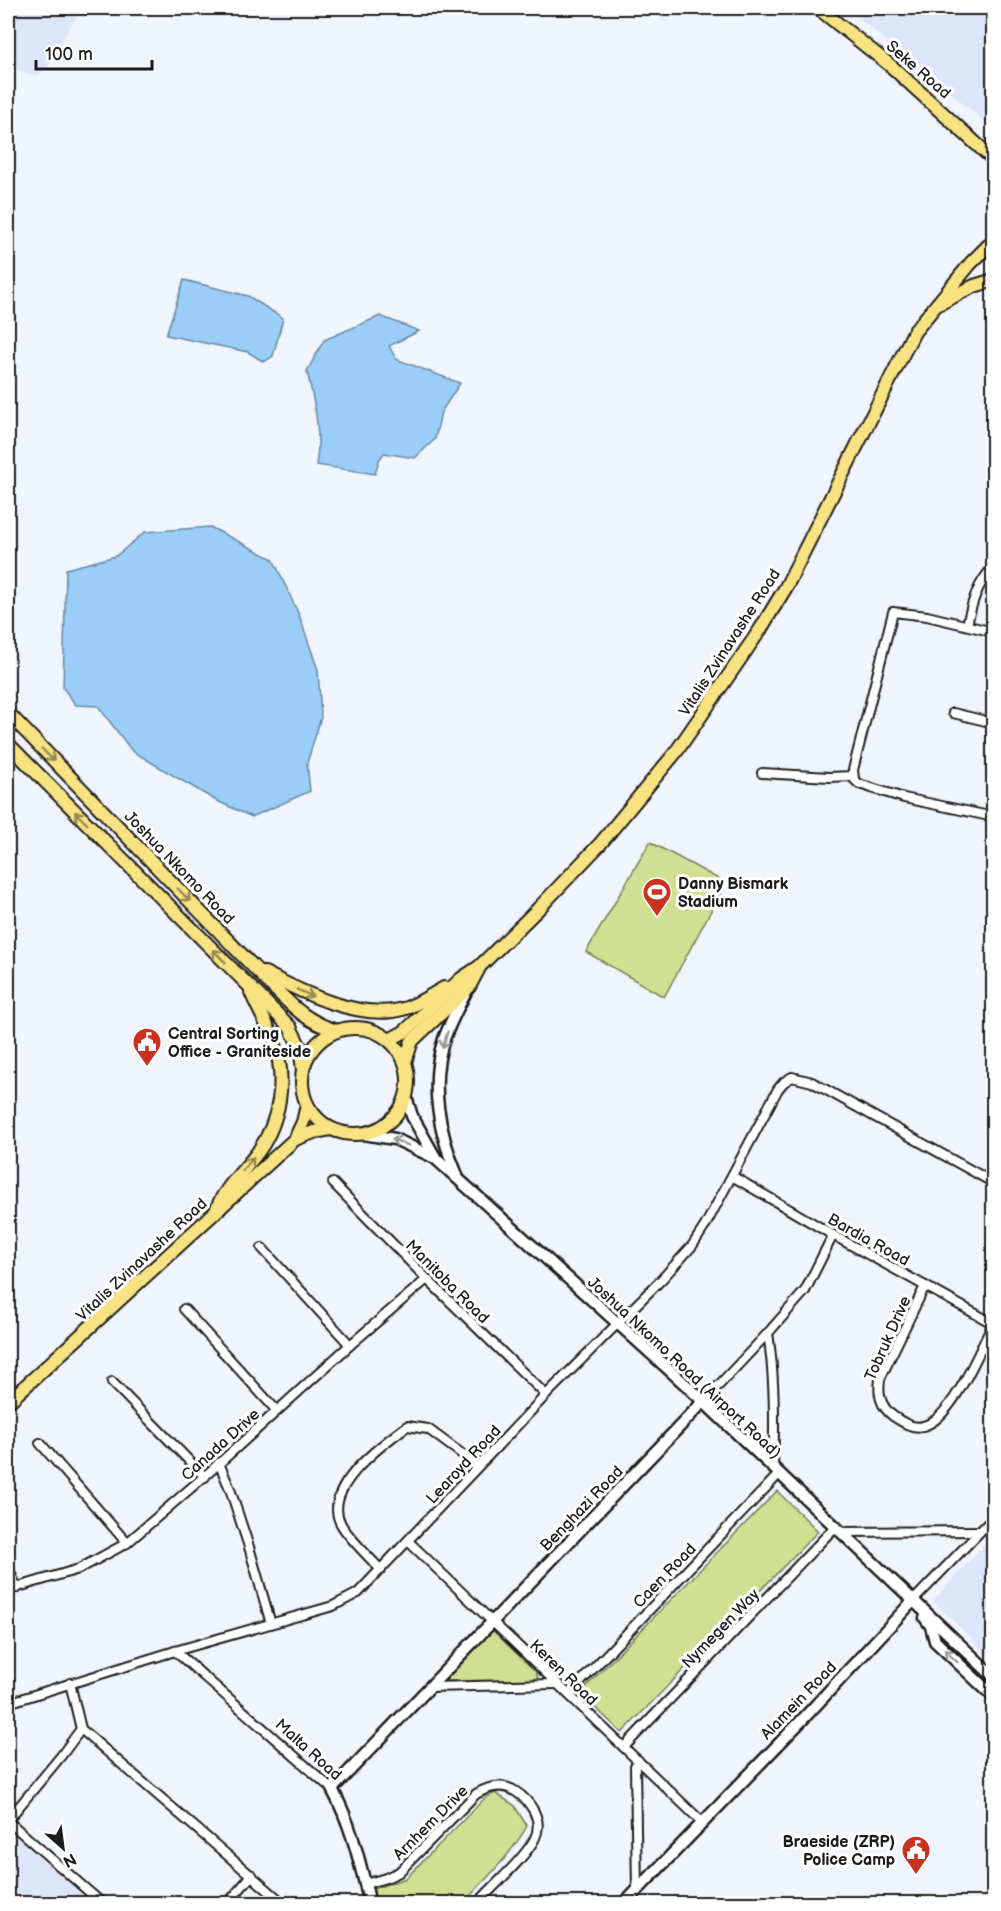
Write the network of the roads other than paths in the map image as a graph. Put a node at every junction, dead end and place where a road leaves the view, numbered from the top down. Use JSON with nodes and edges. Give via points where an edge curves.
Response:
{"nodes":[{"id":1,"x":818,"y":8,"type":"edge"},
{"id":2,"x":993,"y":160,"type":"edge"},
{"id":3,"x":993,"y":240,"type":"edge"},
{"id":4,"x":993,"y":280,"type":"edge"},
{"id":5,"x":935,"y":306,"type":"junction"},
{"id":6,"x":993,"y":566,"type":"edge"},
{"id":7,"x":967,"y":625,"type":"junction"},
{"id":8,"x":993,"y":632,"type":"edge"},
{"id":9,"x":8,"y":713,"type":"edge"},
{"id":10,"x":953,"y":714,"type":"dead end"},
{"id":11,"x":993,"y":723,"type":"edge"},
{"id":12,"x":8,"y":744,"type":"edge"},
{"id":13,"x":762,"y":773,"type":"dead end"},
{"id":14,"x":853,"y":773,"type":"junction"},
{"id":15,"x":993,"y":817,"type":"edge"},
{"id":16,"x":253,"y":967,"type":"junction"},
{"id":17,"x":465,"y":983,"type":"junction"},
{"id":18,"x":248,"y":984,"type":"junction"},
{"id":19,"x":337,"y":1031,"type":"junction"},
{"id":20,"x":389,"y":1040,"type":"junction"},
{"id":21,"x":405,"y":1062,"type":"junction"},
{"id":22,"x":303,"y":1070,"type":"junction"},
{"id":23,"x":406,"y":1098,"type":"junction"},
{"id":24,"x":307,"y":1106,"type":"junction"},
{"id":25,"x":330,"y":1129,"type":"junction"},
{"id":26,"x":363,"y":1134,"type":"junction"},
{"id":27,"x":295,"y":1139,"type":"junction"},
{"id":28,"x":435,"y":1158,"type":"junction"},
{"id":29,"x":732,"y":1176,"type":"junction"},
{"id":30,"x":458,"y":1178,"type":"junction"},
{"id":31,"x":333,"y":1183,"type":"dead end"},
{"id":32,"x":993,"y":1183,"type":"edge"},
{"id":33,"x":216,"y":1212,"type":"junction"},
{"id":34,"x":832,"y":1235,"type":"junction"},
{"id":35,"x":262,"y":1248,"type":"dead end"},
{"id":36,"x":427,"y":1279,"type":"junction"},
{"id":37,"x":925,"y":1286,"type":"junction"},
{"id":38,"x":184,"y":1309,"type":"dead end"},
{"id":39,"x":617,"y":1323,"type":"junction"},
{"id":40,"x":993,"y":1324,"type":"edge"},
{"id":41,"x":768,"y":1333,"type":"junction"},
{"id":42,"x":350,"y":1345,"type":"junction"},
{"id":43,"x":112,"y":1382,"type":"dead end"},
{"id":44,"x":546,"y":1395,"type":"junction"},
{"id":45,"x":8,"y":1402,"type":"edge"},
{"id":46,"x":703,"y":1402,"type":"junction"},
{"id":47,"x":277,"y":1412,"type":"junction"},
{"id":48,"x":40,"y":1443,"type":"dead end"},
{"id":49,"x":219,"y":1463,"type":"junction"},
{"id":50,"x":478,"y":1466,"type":"junction"},
{"id":51,"x":776,"y":1471,"type":"junction"},
{"id":52,"x":205,"y":1477,"type":"junction"},
{"id":53,"x":993,"y":1516,"type":"edge"},
{"id":54,"x":837,"y":1530,"type":"junction"},
{"id":55,"x":980,"y":1531,"type":"junction"},
{"id":56,"x":408,"y":1541,"type":"junction"},
{"id":57,"x":127,"y":1543,"type":"junction"},
{"id":58,"x":8,"y":1567,"type":"edge"},
{"id":59,"x":381,"y":1570,"type":"junction"},
{"id":60,"x":17,"y":1588,"type":"junction"},
{"id":61,"x":8,"y":1590,"type":"edge"},
{"id":62,"x":912,"y":1602,"type":"junction"},
{"id":63,"x":493,"y":1622,"type":"junction"},
{"id":64,"x":271,"y":1624,"type":"junction"},
{"id":65,"x":175,"y":1651,"type":"junction"},
{"id":66,"x":993,"y":1677,"type":"edge"},
{"id":67,"x":70,"y":1683,"type":"junction"},
{"id":68,"x":556,"y":1684,"type":"junction"},
{"id":69,"x":430,"y":1687,"type":"junction"},
{"id":70,"x":569,"y":1694,"type":"junction"},
{"id":71,"x":993,"y":1697,"type":"edge"},
{"id":72,"x":8,"y":1703,"type":"edge"},
{"id":73,"x":81,"y":1729,"type":"junction"},
{"id":74,"x":624,"y":1747,"type":"junction"},
{"id":75,"x":638,"y":1760,"type":"junction"},
{"id":76,"x":332,"y":1789,"type":"junction"},
{"id":77,"x":8,"y":1821,"type":"edge"},
{"id":78,"x":702,"y":1822,"type":"junction"},
{"id":79,"x":252,"y":1875,"type":"junction"},
{"id":80,"x":365,"y":1884,"type":"junction"},
{"id":81,"x":637,"y":1890,"type":"junction"},
{"id":82,"x":103,"y":1904,"type":"edge"},
{"id":83,"x":227,"y":1904,"type":"edge"},
{"id":84,"x":284,"y":1904,"type":"edge"},
{"id":85,"x":370,"y":1904,"type":"edge"},
{"id":86,"x":477,"y":1904,"type":"edge"},
{"id":87,"x":624,"y":1904,"type":"edge"}],
"edges":[{"from":1,"to":2,"type":"main road","name":"Seke Road","via":[[891,66]]},
{"from":3,"to":5,"type":"main road","name":"Vitalis Zvinavashe Road"},
{"from":4,"to":5,"type":"main road"},
{"from":5,"to":17,"type":"main road","name":"Vitalis Zvinavashe Road","via":[[914,332],[786,587],[676,752],[600,844]]},
{"from":6,"to":7,"type":"street","via":[[974,595]]},
{"from":7,"to":8,"type":"street"},
{"from":7,"to":14,"type":"street","via":[[908,613],[892,614]]},
{"from":9,"to":16,"type":"main road","name":"Joshua Nkomo Road","one_way":true},
{"from":10,"to":11,"type":"street"},
{"from":18,"to":12,"type":"main road","name":"Joshua Nkomo Road","one_way":true},
{"from":13,"to":14,"type":"street","via":[[829,777]]},
{"from":14,"to":15,"type":"street","via":[[859,784]]},
{"from":16,"to":17,"type":"main road","one_way":true,"via":[[312,997],[345,1006],[390,1011]]},
{"from":16,"to":19,"type":"main road","name":"Joshua Nkomo Road","via":[[297,1010],[319,1026]]},
{"from":17,"to":20,"type":"main road","name":"Vitalis Zvinavashe Road"},
{"from":17,"to":21,"type":"main road","name":"Vitalis Zvinavashe Road","via":[[412,1041]]},
{"from":17,"to":30,"type":"street","one_way":true,"via":[[438,1069],[440,1124]]},
{"from":18,"to":22,"type":"main road","name":"Joshua Nkomo Road","via":[[290,1027],[300,1047]]},
{"from":33,"to":18,"type":"main road","one_way":true,"via":[[228,1187],[261,1148],[279,1102],[279,1065],[274,1043]]},
{"from":19,"to":20,"type":"main road","via":[[364,1028]]},
{"from":19,"to":22,"type":"main road","via":[[315,1046]]},
{"from":20,"to":21,"type":"main road"},
{"from":21,"to":23,"type":"main road"},
{"from":22,"to":24,"type":"main road"},
{"from":23,"to":26,"type":"main road","via":[[390,1122]]},
{"from":23,"to":28,"type":"street"},
{"from":24,"to":25,"type":"main road"},
{"from":24,"to":27,"type":"main road","name":"Vitalis Zvinavashe Road"},
{"from":25,"to":26,"type":"main road"},
{"from":25,"to":27,"type":"main road","name":"Vitalis Zvinavashe Road"},
{"from":28,"to":26,"type":"street","one_way":true,"via":[[395,1139]]},
{"from":27,"to":33,"type":"main road","name":"Vitalis Zvinavashe Road"},
{"from":28,"to":30,"type":"street","name":"Joshua Nkomo Road (Airport Road)"},
{"from":29,"to":32,"type":"street","name":"Learoyd Road","via":[[784,1082],[792,1077],[812,1082]]},
{"from":29,"to":34,"type":"street","name":"Bardia Road"},
{"from":29,"to":39,"type":"street","name":"Learoyd Road","via":[[692,1246]]},
{"from":30,"to":39,"type":"street","name":"Joshua Nkomo Road (Airport Road)"},
{"from":31,"to":36,"type":"street","name":"Manitoba Road"},
{"from":33,"to":45,"type":"main road","name":"Vitalis Zvinavashe Road"},
{"from":34,"to":37,"type":"street","name":"Bardia Road"},
{"from":34,"to":41,"type":"street","name":"Benghazi Road","via":[[805,1291]]},
{"from":35,"to":42,"type":"street"},
{"from":36,"to":42,"type":"street","name":"Canada Drive"},
{"from":36,"to":44,"type":"street","name":"Manitoba Road"},
{"from":37,"to":40,"type":"street","name":"Bardia Road"},
{"from":37,"to":40,"type":"street","name":"Tobruk Drive","via":[[880,1379],[878,1392],[890,1413],[906,1424],[923,1426],[943,1414]]},
{"from":38,"to":47,"type":"street"},
{"from":39,"to":44,"type":"street","name":"Learoyd Road"},
{"from":39,"to":46,"type":"street","name":"Joshua Nkomo Road (Airport Road)"},
{"from":41,"to":46,"type":"street","name":"Benghazi Road"},
{"from":41,"to":51,"type":"street","via":[[773,1367]]},
{"from":42,"to":47,"type":"street","name":"Canada Drive"},
{"from":43,"to":52,"type":"street"},
{"from":44,"to":50,"type":"street","name":"Learoyd Road"},
{"from":46,"to":51,"type":"street","name":"Joshua Nkomo Road (Airport Road)"},
{"from":46,"to":63,"type":"street","name":"Benghazi Road"},
{"from":47,"to":49,"type":"street","name":"Canada Drive"},
{"from":48,"to":57,"type":"street"},
{"from":49,"to":52,"type":"street","name":"Canada Drive"},
{"from":49,"to":64,"type":"street"},
{"from":50,"to":56,"type":"street","name":"Learoyd Road"},
{"from":50,"to":59,"type":"street","via":[[428,1429],[407,1426],[369,1455],[342,1490],[337,1508],[340,1524]]},
{"from":51,"to":54,"type":"street","name":"Joshua Nkomo Road (Airport Road)"},
{"from":51,"to":70,"type":"street","name":"Caen Road"},
{"from":52,"to":57,"type":"street","name":"Canada Drive"},
{"from":53,"to":55,"type":"street","name":"Alamein Road"},
{"from":54,"to":55,"type":"street"},
{"from":54,"to":62,"type":"street","name":"Joshua Nkomo Road (Airport Road)"},
{"from":54,"to":74,"type":"street","name":"Nymegen Way"},
{"from":55,"to":62,"type":"street","name":"Alamein Road"},
{"from":56,"to":59,"type":"street","name":"Learoyd Road"},
{"from":56,"to":63,"type":"street","name":"Keren Road"},
{"from":57,"to":60,"type":"street","name":"Canada Drive","via":[[79,1569]]},
{"from":58,"to":60,"type":"street"},
{"from":59,"to":64,"type":"street","name":"Learoyd Road","via":[[350,1598]]},
{"from":60,"to":61,"type":"street","name":"Canada Drive"},
{"from":62,"to":66,"type":"street"},
{"from":71,"to":62,"type":"street","one_way":true,"via":[[935,1641],[931,1626]]},
{"from":62,"to":78,"type":"street","name":"Alamein Road"},
{"from":63,"to":68,"type":"street","name":"Keren Road"},
{"from":63,"to":69,"type":"street","name":"Benghazi Road"},
{"from":64,"to":65,"type":"street","name":"Learoyd Road"},
{"from":65,"to":67,"type":"street","name":"Learoyd Road"},
{"from":65,"to":76,"type":"street","name":"Malta Road"},
{"from":67,"to":72,"type":"street","name":"Learoyd Road"},
{"from":67,"to":73,"type":"street"},
{"from":68,"to":69,"type":"street"},
{"from":68,"to":70,"type":"street","name":"Keren Road"},
{"from":69,"to":76,"type":"street","name":"Benghazi Road"},
{"from":70,"to":74,"type":"street","name":"Keren Road"},
{"from":73,"to":77,"type":"street"},
{"from":73,"to":79,"type":"street"},
{"from":74,"to":75,"type":"street","name":"Keren Road"},
{"from":75,"to":78,"type":"street","name":"Keren Road"},
{"from":75,"to":81,"type":"street"},
{"from":76,"to":80,"type":"street","name":"Malta Road","via":[[347,1819]]},
{"from":77,"to":82,"type":"street"},
{"from":78,"to":81,"type":"street","name":"Alamein Road"},
{"from":79,"to":83,"type":"street"},
{"from":79,"to":84,"type":"street"},
{"from":80,"to":85,"type":"street","name":"Malta Road"},
{"from":80,"to":86,"type":"street","name":"Arnhem Drive","via":[[399,1872],[476,1794],[485,1788],[505,1787],[517,1792],[535,1811],[537,1832],[532,1843]]},
{"from":81,"to":87,"type":"street","name":"Alamein Road"}]}
